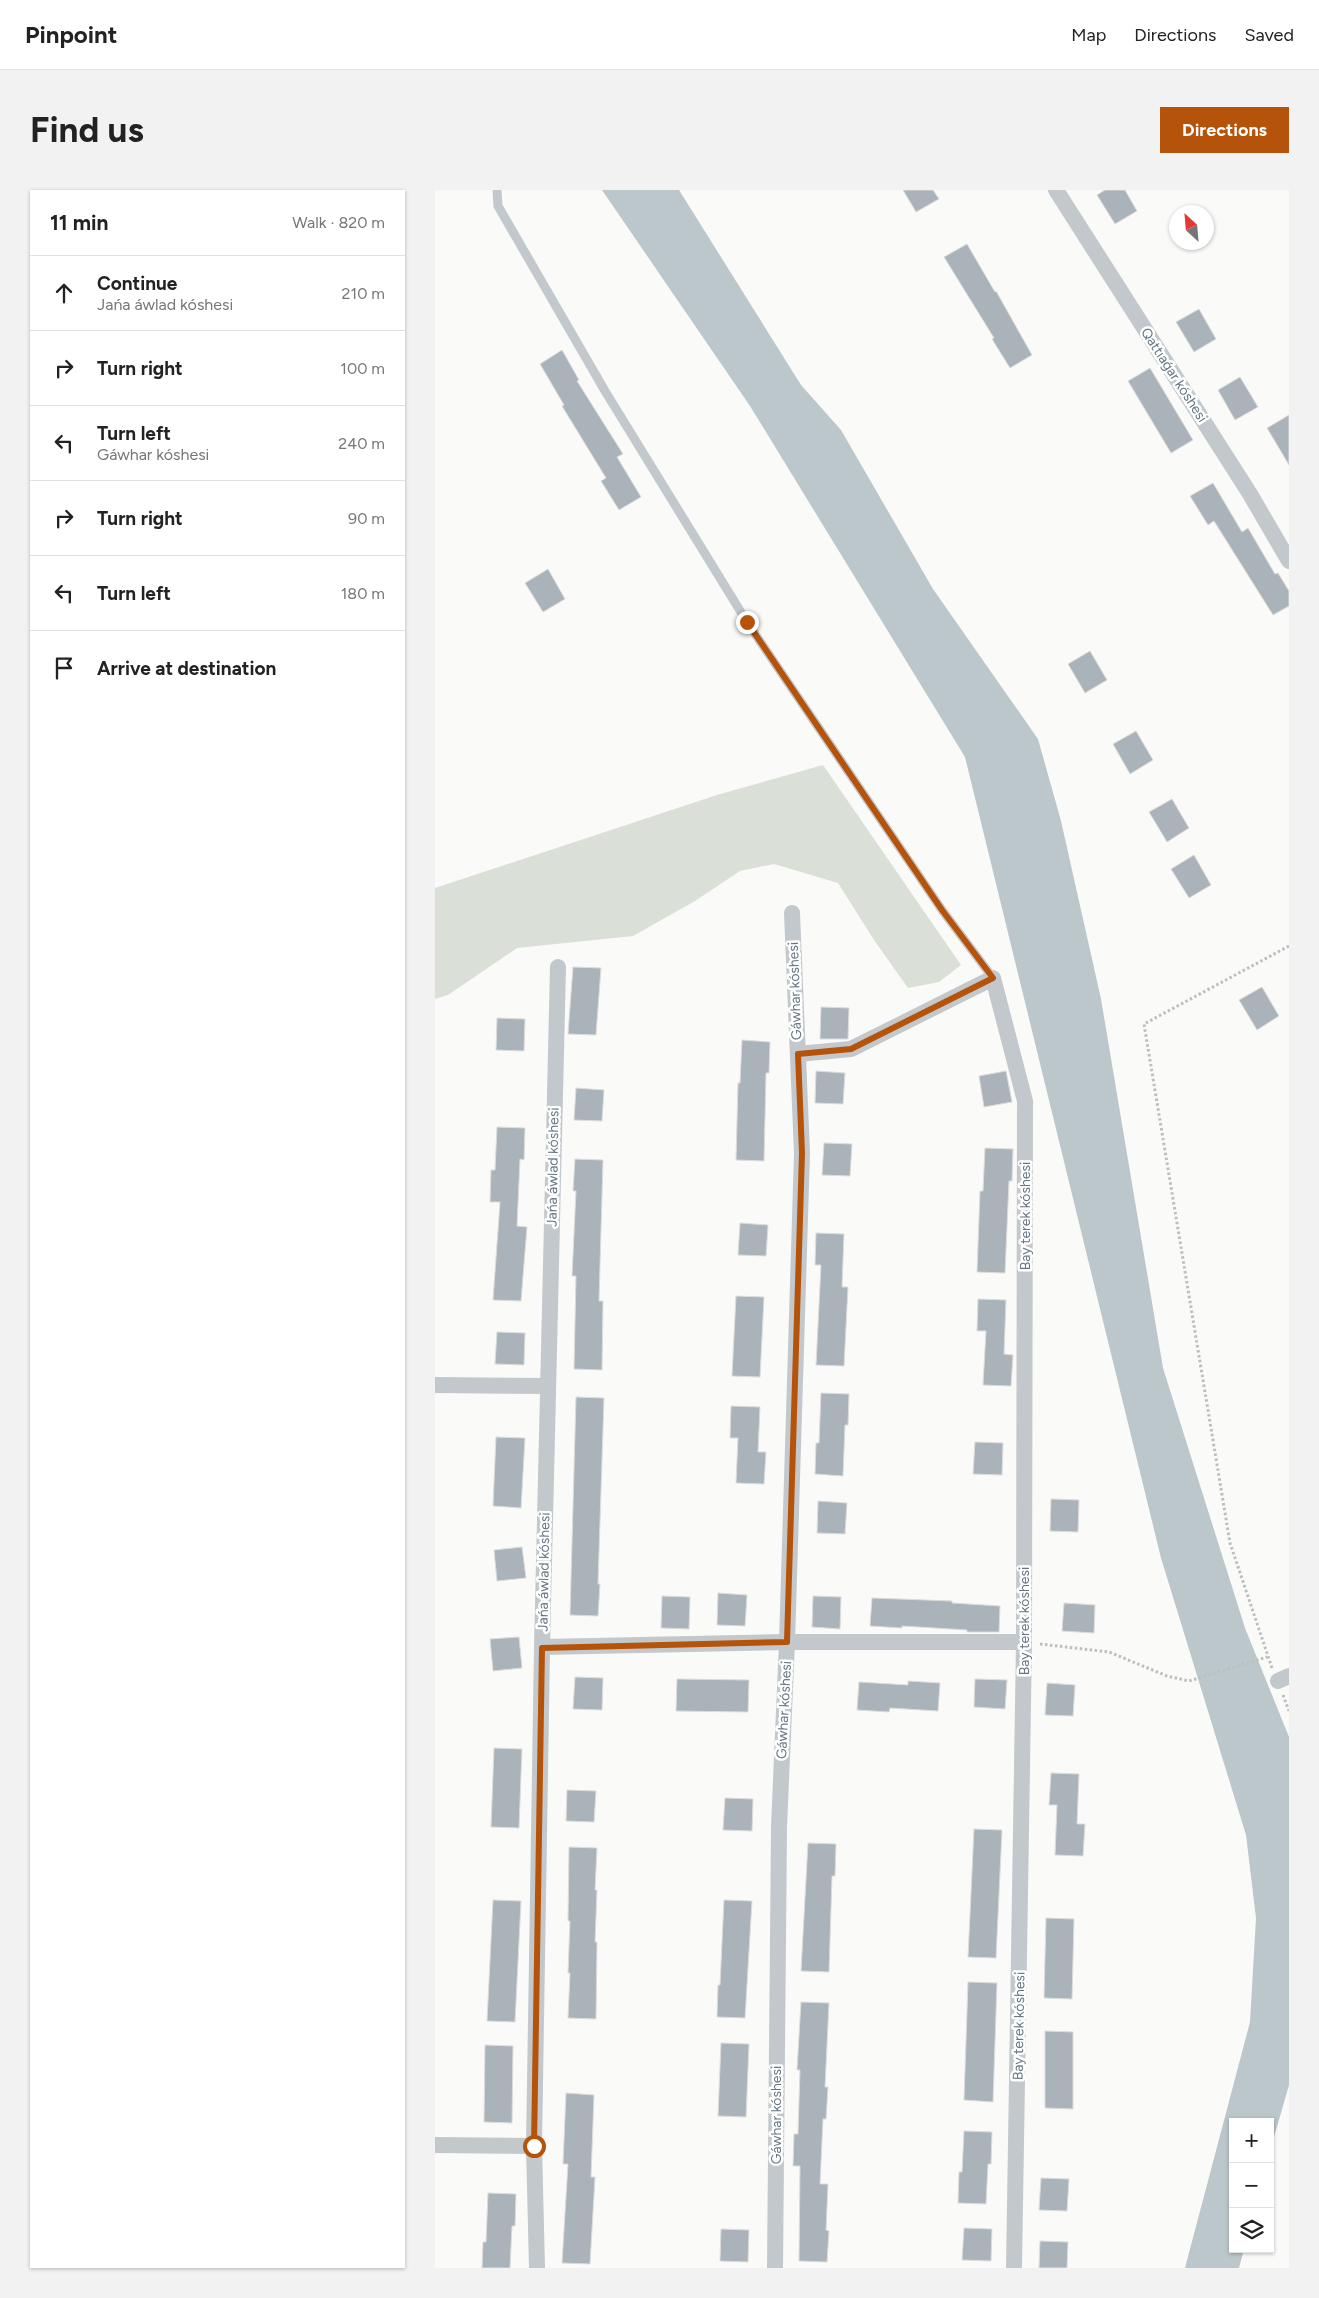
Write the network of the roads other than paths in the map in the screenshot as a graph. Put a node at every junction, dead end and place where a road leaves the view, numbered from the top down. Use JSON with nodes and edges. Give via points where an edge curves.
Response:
{"nodes":[{"id":1,"x":497,"y":190,"type":"edge"},
{"id":2,"x":1056,"y":190,"type":"edge"},
{"id":3,"x":1289,"y":561,"type":"edge"},
{"id":4,"x":792,"y":913,"type":"dead end"},
{"id":5,"x":558,"y":967,"type":"dead end"},
{"id":6,"x":993,"y":978,"type":"junction"},
{"id":7,"x":798,"y":1054,"type":"junction"},
{"id":8,"x":435,"y":1385,"type":"edge"},
{"id":9,"x":548,"y":1386,"type":"junction"},
{"id":10,"x":787,"y":1642,"type":"junction"},
{"id":11,"x":1024,"y":1642,"type":"junction"},
{"id":12,"x":542,"y":1648,"type":"junction"},
{"id":13,"x":435,"y":2145,"type":"edge"},
{"id":14,"x":534,"y":2146,"type":"junction"},
{"id":15,"x":537,"y":2268,"type":"edge"},
{"id":16,"x":775,"y":2268,"type":"edge"},
{"id":17,"x":1014,"y":2268,"type":"edge"}],
"edges":[{"from":1,"to":6,"type":"lane","via":[[498,206],[595,374],[747,622],[942,910]]},
{"from":2,"to":3,"type":"street","name":"Qattıaǵar kóshesi","via":[[1250,494]]},
{"from":4,"to":7,"type":"street","name":"Gáwhar kóshesi"},
{"from":5,"to":9,"type":"street","name":"Jańa áwlad kóshesi"},
{"from":6,"to":7,"type":"street","via":[[851,1049]]},
{"from":6,"to":11,"type":"street","name":"Bay terek kóshesi","via":[[1025,1101]]},
{"from":7,"to":10,"type":"street","name":"Gáwhar kóshesi","via":[[802,1153]]},
{"from":8,"to":9,"type":"street"},
{"from":9,"to":12,"type":"street","name":"Jańa áwlad kóshesi"},
{"from":10,"to":11,"type":"street"},
{"from":10,"to":12,"type":"street"},
{"from":10,"to":16,"type":"street","name":"Gáwhar kóshesi","via":[[779,1827]]},
{"from":11,"to":17,"type":"street","name":"Bay terek kóshesi"},
{"from":12,"to":14,"type":"street","name":"Jańa áwlad kóshesi"},
{"from":13,"to":14,"type":"street"},
{"from":14,"to":15,"type":"street","name":"Jańa áwlad kóshesi"}]}
